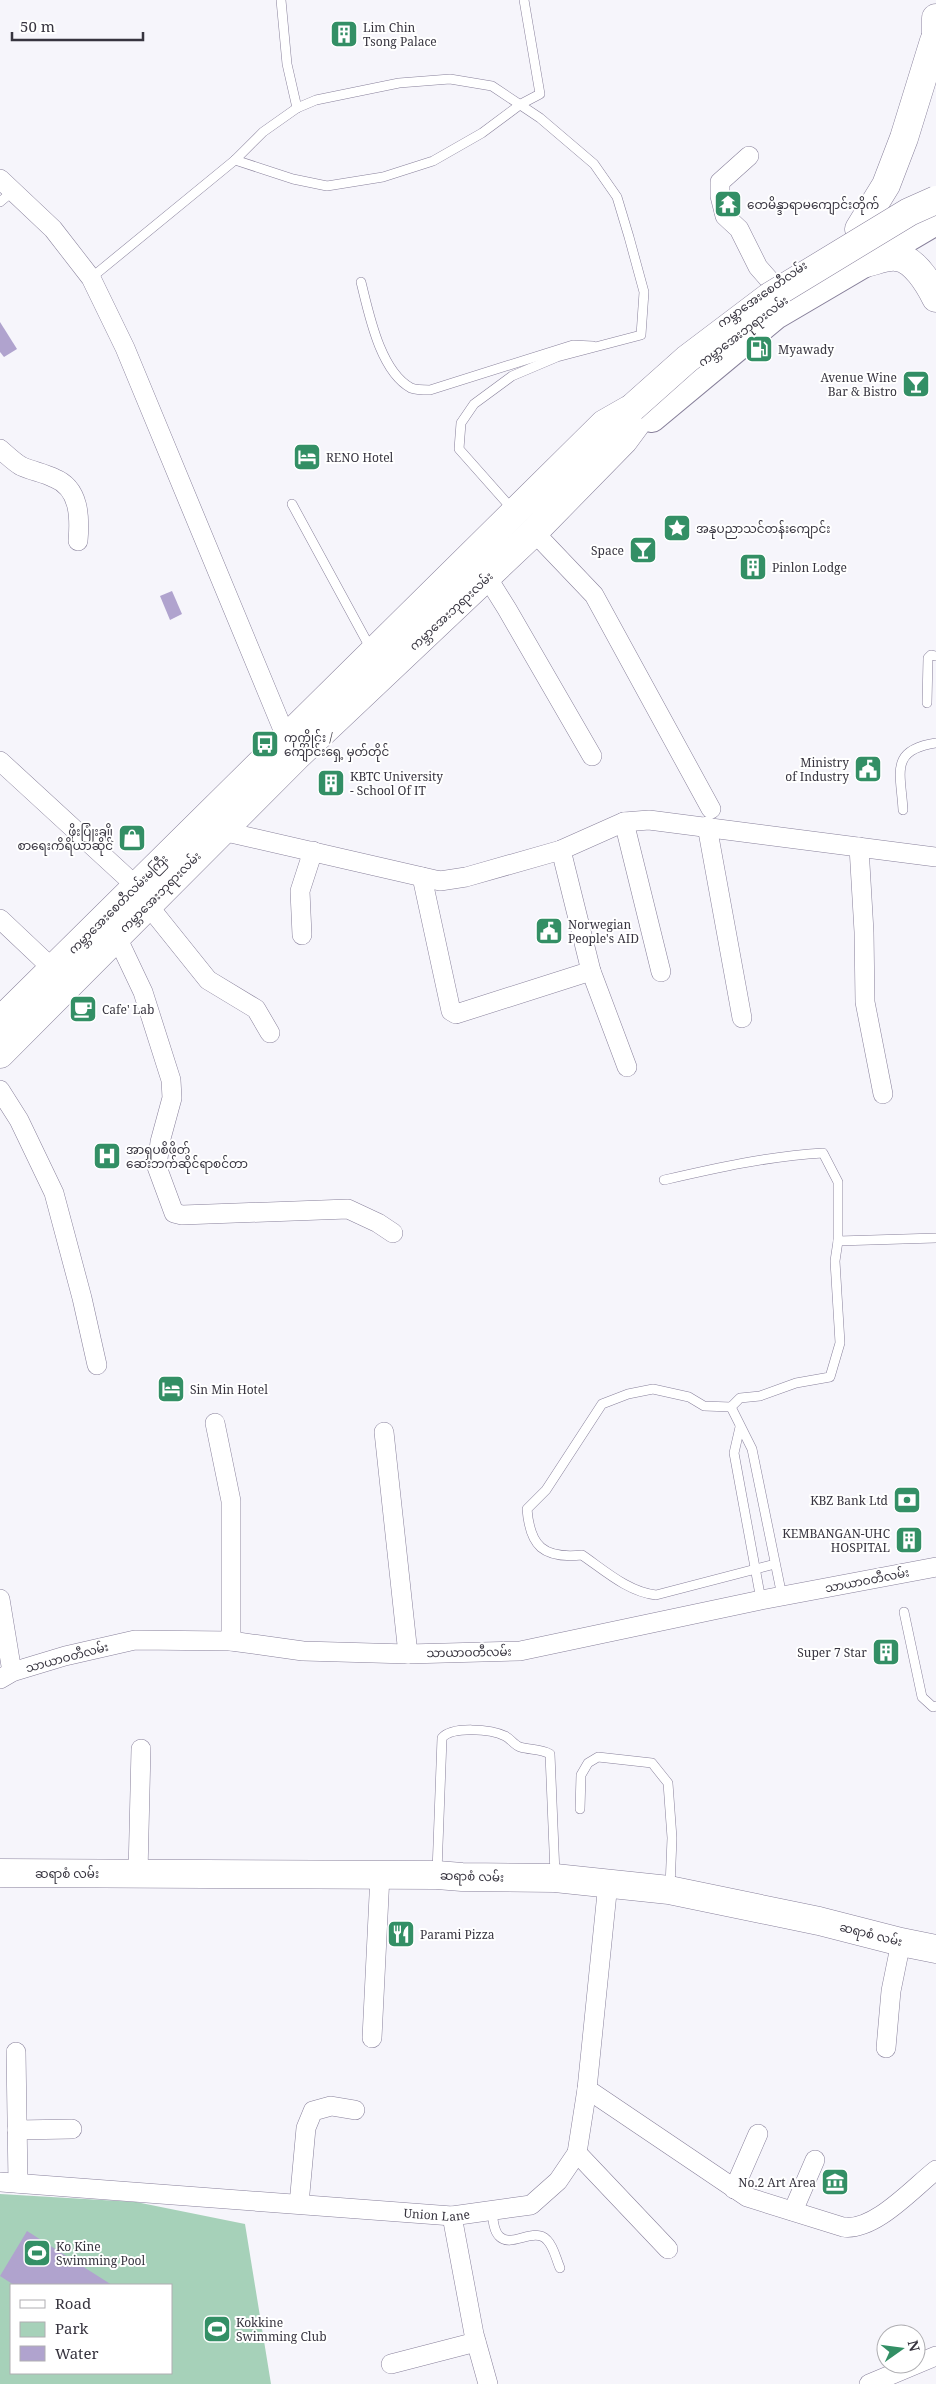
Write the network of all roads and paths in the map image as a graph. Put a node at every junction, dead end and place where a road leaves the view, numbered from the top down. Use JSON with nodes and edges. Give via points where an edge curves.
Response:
{"nodes":[{"id":1,"x":282,"y":0,"type":"edge"},
{"id":2,"x":524,"y":0,"type":"edge"},
{"id":3,"x":936,"y":40,"type":"edge"},
{"id":4,"x":521,"y":104,"type":"junction"},
{"id":5,"x":297,"y":108,"type":"junction"},
{"id":6,"x":749,"y":156,"type":"dead end"},
{"id":7,"x":235,"y":160,"type":"junction"},
{"id":8,"x":936,"y":185,"type":"edge"},
{"id":9,"x":4,"y":191,"type":"edge"},
{"id":10,"x":936,"y":200,"type":"edge"},
{"id":11,"x":936,"y":213,"type":"edge"},
{"id":12,"x":936,"y":222,"type":"edge"},
{"id":13,"x":859,"y":229,"type":"junction"},
{"id":14,"x":866,"y":263,"type":"junction"},
{"id":15,"x":91,"y":278,"type":"junction"},
{"id":16,"x":361,"y":282,"type":"dead end"},
{"id":17,"x":774,"y":283,"type":"junction"},
{"id":18,"x":936,"y":298,"type":"edge"},
{"id":19,"x":790,"y":308,"type":"junction"},
{"id":20,"x":603,"y":346,"type":"junction"},
{"id":21,"x":637,"y":412,"type":"junction"},
{"id":22,"x":614,"y":432,"type":"junction"},
{"id":23,"x":0,"y":449,"type":"edge"},
{"id":24,"x":292,"y":504,"type":"dead end"},
{"id":25,"x":515,"y":512,"type":"junction"},
{"id":26,"x":534,"y":532,"type":"junction"},
{"id":27,"x":78,"y":541,"type":"dead end"},
{"id":28,"x":486,"y":577,"type":"junction"},
{"id":29,"x":372,"y":651,"type":"junction"},
{"id":30,"x":936,"y":656,"type":"edge"},
{"id":31,"x":927,"y":703,"type":"dead end"},
{"id":32,"x":936,"y":743,"type":"edge"},
{"id":33,"x":290,"y":748,"type":"junction"},
{"id":34,"x":592,"y":756,"type":"dead end"},
{"id":35,"x":0,"y":761,"type":"edge"},
{"id":36,"x":903,"y":810,"type":"dead end"},
{"id":37,"x":709,"y":817,"type":"junction"},
{"id":38,"x":624,"y":822,"type":"junction"},
{"id":39,"x":212,"y":825,"type":"junction"},
{"id":40,"x":182,"y":839,"type":"joint"},
{"id":41,"x":859,"y":847,"type":"junction"},
{"id":42,"x":561,"y":850,"type":"junction"},
{"id":43,"x":313,"y":851,"type":"junction"},
{"id":44,"x":936,"y":857,"type":"edge"},
{"id":45,"x":422,"y":877,"type":"junction"},
{"id":46,"x":141,"y":895,"type":"junction"},
{"id":47,"x":0,"y":920,"type":"edge"},
{"id":48,"x":302,"y":935,"type":"dead end"},
{"id":49,"x":116,"y":936,"type":"junction"},
{"id":50,"x":53,"y":969,"type":"junction"},
{"id":51,"x":591,"y":971,"type":"junction"},
{"id":52,"x":661,"y":972,"type":"dead end"},
{"id":53,"x":742,"y":1018,"type":"dead end"},
{"id":54,"x":0,"y":1021,"type":"edge"},
{"id":55,"x":270,"y":1033,"type":"dead end"},
{"id":56,"x":0,"y":1054,"type":"edge"},
{"id":57,"x":627,"y":1067,"type":"dead end"},
{"id":58,"x":0,"y":1090,"type":"edge"},
{"id":59,"x":883,"y":1094,"type":"dead end"},
{"id":60,"x":664,"y":1180,"type":"dead end"},
{"id":61,"x":393,"y":1234,"type":"dead end"},
{"id":62,"x":936,"y":1238,"type":"edge"},
{"id":63,"x":838,"y":1241,"type":"junction"},
{"id":64,"x":97,"y":1365,"type":"dead end"},
{"id":65,"x":731,"y":1408,"type":"junction"},
{"id":66,"x":215,"y":1423,"type":"dead end"},
{"id":67,"x":740,"y":1427,"type":"junction"},
{"id":68,"x":384,"y":1432,"type":"dead end"},
{"id":69,"x":775,"y":1564,"type":"junction"},
{"id":70,"x":936,"y":1567,"type":"edge"},
{"id":71,"x":755,"y":1569,"type":"junction"},
{"id":72,"x":782,"y":1596,"type":"junction"},
{"id":73,"x":0,"y":1599,"type":"edge"},
{"id":74,"x":761,"y":1600,"type":"junction"},
{"id":75,"x":904,"y":1612,"type":"dead end"},
{"id":76,"x":230,"y":1641,"type":"junction"},
{"id":77,"x":408,"y":1654,"type":"junction"},
{"id":78,"x":6,"y":1676,"type":"edge"},
{"id":79,"x":936,"y":1706,"type":"edge"},
{"id":80,"x":141,"y":1749,"type":"dead end"},
{"id":81,"x":580,"y":1809,"type":"dead end"},
{"id":82,"x":138,"y":1872,"type":"junction"},
{"id":83,"x":0,"y":1873,"type":"edge"},
{"id":84,"x":380,"y":1875,"type":"junction"},
{"id":85,"x":437,"y":1875,"type":"junction"},
{"id":86,"x":555,"y":1878,"type":"junction"},
{"id":87,"x":608,"y":1883,"type":"junction"},
{"id":88,"x":670,"y":1890,"type":"junction"},
{"id":89,"x":901,"y":1942,"type":"junction"},
{"id":90,"x":936,"y":1949,"type":"edge"},
{"id":91,"x":372,"y":2038,"type":"dead end"},
{"id":92,"x":886,"y":2048,"type":"dead end"},
{"id":93,"x":16,"y":2052,"type":"dead end"},
{"id":94,"x":587,"y":2089,"type":"junction"},
{"id":95,"x":356,"y":2110,"type":"dead end"},
{"id":96,"x":72,"y":2129,"type":"dead end"},
{"id":97,"x":17,"y":2130,"type":"junction"},
{"id":98,"x":758,"y":2134,"type":"dead end"},
{"id":99,"x":577,"y":2153,"type":"junction"},
{"id":100,"x":815,"y":2160,"type":"dead end"},
{"id":101,"x":936,"y":2170,"type":"edge"},
{"id":102,"x":9,"y":2182,"type":"edge"},
{"id":103,"x":734,"y":2189,"type":"junction"},
{"id":104,"x":299,"y":2204,"type":"junction"},
{"id":105,"x":492,"y":2210,"type":"junction"},
{"id":106,"x":793,"y":2211,"type":"junction"},
{"id":107,"x":452,"y":2216,"type":"junction"},
{"id":108,"x":668,"y":2249,"type":"dead end"},
{"id":109,"x":560,"y":2268,"type":"dead end"},
{"id":110,"x":476,"y":2342,"type":"junction"},
{"id":111,"x":936,"y":2356,"type":"edge"},
{"id":112,"x":391,"y":2364,"type":"dead end"},
{"id":113,"x":488,"y":2384,"type":"edge"},
{"id":114,"x":869,"y":2384,"type":"edge"}],
"edges":[{"from":1,"to":5,"type":"lane","via":[[287,64]]},
{"from":2,"to":4,"type":"lane","via":[[540,94]]},
{"from":3,"to":13,"type":"main road","via":[[886,185]]},
{"from":4,"to":5,"type":"lane","via":[[492,86],[450,79],[399,83],[316,100]]},
{"from":4,"to":7,"type":"lane","via":[[482,133],[433,161],[384,177],[327,186],[293,179]]},
{"from":4,"to":20,"type":"lane","via":[[594,164],[617,197],[644,292],[642,335]]},
{"from":5,"to":7,"type":"lane","via":[[263,132]]},
{"from":6,"to":17,"type":"street","via":[[720,182],[720,196],[725,216],[739,229],[758,267]]},
{"from":7,"to":15,"type":"lane"},
{"from":8,"to":13,"type":"main road","name":"ကမ္ဘာအေးစေတီလမ်း"},
{"from":9,"to":15,"type":"street","via":[[53,229]]},
{"from":10,"to":21,"type":"main road","name":"ကမ္ဘာအေးဘုရားလမ်း","bridge":true,"via":[[909,212],[769,297],[687,359]]},
{"from":11,"to":21,"type":"main road","name":"ကမ္ဘာအေးဘုရားလမ်း","via":[[914,222],[777,303]]},
{"from":12,"to":14,"type":"main road"},
{"from":13,"to":17,"type":"main road","name":"ကမ္ဘာအေးစေတီလမ်း"},
{"from":14,"to":18,"type":"main road","via":[[897,257],[912,264]]},
{"from":14,"to":19,"type":"main road"},
{"from":15,"to":33,"type":"street","via":[[125,348]]},
{"from":16,"to":20,"type":"lane","via":[[376,337],[393,372],[412,389],[430,390],[573,345]]},
{"from":17,"to":19,"type":"main road","via":[[787,292]]},
{"from":17,"to":22,"type":"main road","name":"ကမ္ဘာအေးစေတီလမ်း","via":[[663,365]]},
{"from":19,"to":22,"type":"main road","via":[[747,339],[665,409]]},
{"from":20,"to":25,"type":"lane","via":[[557,358],[512,376],[474,404],[461,423],[459,449]]},
{"from":21,"to":22,"type":"main road"},
{"from":22,"to":25,"type":"main road","name":"ကမ္ဘာအေးဘုရားလမ်း"},
{"from":22,"to":26,"type":"main road","name":"ကမ္ဘာအေးဘုရားလမ်း"},
{"from":23,"to":27,"type":"street","via":[[20,466],[56,478],[68,486],[80,520]]},
{"from":24,"to":29,"type":"lane"},
{"from":25,"to":29,"type":"main road","name":"ကမ္ဘာအေးဘုရားလမ်း"},
{"from":26,"to":28,"type":"main road","name":"ကမ္ဘာအေးဘုရားလမ်း"},
{"from":26,"to":37,"type":"street","via":[[594,595]]},
{"from":28,"to":33,"type":"main road","name":"ကမ္ဘာအေးဘုရားလမ်း"},
{"from":28,"to":34,"type":"street","via":[[508,609]]},
{"from":29,"to":33,"type":"main road","name":"ကမ္ဘာအေးဘုရားလမ်း"},
{"from":30,"to":31,"type":"lane","via":[[928,658]]},
{"from":32,"to":36,"type":"lane","via":[[904,755],[900,765]]},
{"from":33,"to":39,"type":"main road","name":"ကမ္ဘာအေးဘုရားလမ်း"},
{"from":35,"to":46,"type":"street"},
{"from":37,"to":38,"type":"street"},
{"from":37,"to":41,"type":"street"},
{"from":37,"to":53,"type":"street"},
{"from":38,"to":42,"type":"street"},
{"from":38,"to":52,"type":"street"},
{"from":39,"to":40,"type":"main road","name":"ကမ္ဘာအေးဘုရားလမ်း"},
{"from":39,"to":43,"type":"street"},
{"from":39,"to":46,"type":"main road","name":"ကမ္ဘာအေးဘုရားလမ်း"},
{"from":40,"to":46,"type":"main road","name":"ကမ္ဘာအေးစေတီလမ်းမကြီး"},
{"from":41,"to":44,"type":"street"},
{"from":41,"to":59,"type":"street","via":[[865,1002]]},
{"from":42,"to":45,"type":"street","via":[[466,877],[440,880]]},
{"from":42,"to":51,"type":"street"},
{"from":43,"to":45,"type":"street"},
{"from":43,"to":48,"type":"street","via":[[300,891]]},
{"from":45,"to":51,"type":"street","via":[[451,1011],[456,1014]]},
{"from":46,"to":49,"type":"main road","name":"ကမ္ဘာအေးဘုရားလမ်း"},
{"from":46,"to":50,"type":"main road","name":"ကမ္ဘာအေးစေတီလမ်းမကြီး"},
{"from":46,"to":55,"type":"street","via":[[208,980],[256,1009]]},
{"from":47,"to":50,"type":"street"},
{"from":49,"to":56,"type":"main road","name":"ကမ္ဘာအေးဘုရားလမ်း"},
{"from":49,"to":61,"type":"street","via":[[143,992],[171,1080],[172,1098],[157,1167],[174,1213],[348,1209]]},
{"from":50,"to":54,"type":"main road"},
{"from":51,"to":57,"type":"street"},
{"from":58,"to":64,"type":"street","via":[[19,1120],[54,1193]]},
{"from":60,"to":63,"type":"lane","via":[[756,1161],[823,1153],[838,1182]]},
{"from":62,"to":63,"type":"lane"},
{"from":63,"to":65,"type":"lane","via":[[835,1261],[840,1343],[830,1376],[760,1396],[740,1398]]},
{"from":65,"to":67,"type":"lane"},
{"from":65,"to":71,"type":"lane","via":[[704,1406],[689,1397],[652,1389],[602,1404],[546,1490],[527,1509],[529,1530],[534,1543],[549,1552],[582,1555],[627,1586],[645,1594],[656,1595]]},
{"from":66,"to":76,"type":"street","via":[[231,1501]]},
{"from":67,"to":69,"type":"lane","via":[[752,1449]]},
{"from":67,"to":71,"type":"lane","via":[[734,1452]]},
{"from":68,"to":77,"type":"street"},
{"from":69,"to":71,"type":"lane"},
{"from":69,"to":72,"type":"lane"},
{"from":70,"to":72,"type":"street","name":"သာယာဝတီလမ်း"},
{"from":71,"to":74,"type":"lane"},
{"from":72,"to":74,"type":"street","name":"သာယာဝတီလမ်း"},
{"from":73,"to":78,"type":"street"},
{"from":74,"to":77,"type":"street","name":"သာယာဝတီလမ်း","via":[[520,1651]]},
{"from":75,"to":79,"type":"lane","via":[[922,1697]]},
{"from":76,"to":77,"type":"street","name":"သာယာဝတီလမ်း","via":[[303,1651]]},
{"from":76,"to":78,"type":"street","name":"သာယာဝတီလမ်း","via":[[135,1640],[65,1656]]},
{"from":80,"to":82,"type":"street"},
{"from":81,"to":88,"type":"lane","via":[[581,1775],[588,1763],[598,1757],[652,1763],[668,1783],[672,1838]]},
{"from":82,"to":83,"type":"main road","name":"ဆရာစံ လမ်း"},
{"from":82,"to":84,"type":"main road","name":"ဆရာစံ လမ်း"},
{"from":84,"to":85,"type":"main road","name":"ဆရာစံ လမ်း"},
{"from":84,"to":91,"type":"street"},
{"from":85,"to":86,"type":"main road","name":"ဆရာစံ လမ်း"},
{"from":85,"to":86,"type":"lane","via":[[442,1738],[452,1731],[489,1731],[506,1736],[518,1746],[550,1754]]},
{"from":86,"to":87,"type":"main road","name":"ဆရာစံ လမ်း"},
{"from":87,"to":88,"type":"main road","name":"ဆရာစံ လမ်း"},
{"from":87,"to":94,"type":"street","name":"Union Lane"},
{"from":88,"to":89,"type":"main road","name":"ဆရာစံ လမ်း"},
{"from":89,"to":90,"type":"main road","name":"ဆရာစံ လမ်း"},
{"from":89,"to":92,"type":"street","via":[[891,1990]]},
{"from":93,"to":97,"type":"street"},
{"from":94,"to":99,"type":"street","name":"Union Lane"},
{"from":94,"to":103,"type":"street"},
{"from":95,"to":104,"type":"street","via":[[331,2106],[313,2111],[306,2128]]},
{"from":96,"to":97,"type":"street"},
{"from":97,"to":102,"type":"street"},
{"from":98,"to":103,"type":"street"},
{"from":99,"to":105,"type":"street","name":"Union Lane","via":[[558,2181],[531,2205]]},
{"from":99,"to":108,"type":"street"},
{"from":100,"to":106,"type":"street"},
{"from":101,"to":106,"type":"street","via":[[877,2218],[856,2227],[843,2227]]},
{"from":102,"to":104,"type":"street","name":"Union Lane"},
{"from":103,"to":106,"type":"street","via":[[747,2197]]},
{"from":104,"to":107,"type":"street","name":"Union Lane"},
{"from":105,"to":107,"type":"street","name":"Union Lane"},
{"from":105,"to":109,"type":"lane","via":[[499,2236],[506,2240],[543,2236],[552,2247]]},
{"from":107,"to":110,"type":"street"},
{"from":110,"to":112,"type":"street"},
{"from":110,"to":113,"type":"street"},
{"from":111,"to":114,"type":"street"}]}
